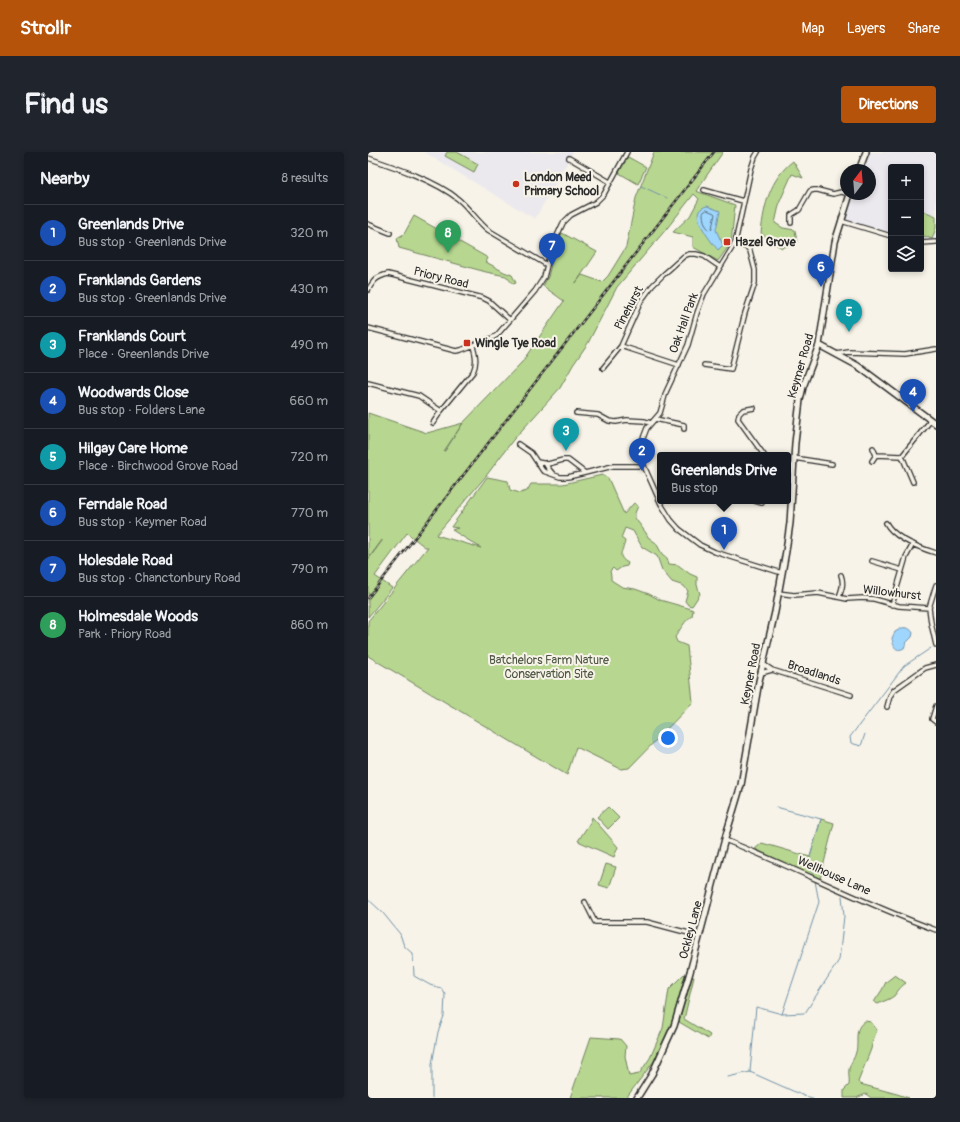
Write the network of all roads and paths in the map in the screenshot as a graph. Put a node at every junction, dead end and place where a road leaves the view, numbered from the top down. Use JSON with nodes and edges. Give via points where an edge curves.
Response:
{"nodes":[{"id":1,"x":627,"y":152,"type":"edge"},
{"id":2,"x":758,"y":152,"type":"edge"},
{"id":3,"x":866,"y":152,"type":"edge"},
{"id":4,"x":368,"y":158,"type":"edge"},
{"id":5,"x":569,"y":158,"type":"dead end"},
{"id":6,"x":861,"y":164,"type":"edge"},
{"id":7,"x":610,"y":182,"type":"junction"},
{"id":8,"x":704,"y":190,"type":"dead end"},
{"id":9,"x":840,"y":192,"type":"edge"},
{"id":10,"x":846,"y":200,"type":"edge"},
{"id":11,"x":743,"y":201,"type":"junction"},
{"id":12,"x":841,"y":221,"type":"junction"},
{"id":13,"x":791,"y":223,"type":"dead end"},
{"id":14,"x":368,"y":224,"type":"edge"},
{"id":15,"x":390,"y":233,"type":"dead end"},
{"id":16,"x":888,"y":235,"type":"edge"},
{"id":17,"x":936,"y":242,"type":"edge"},
{"id":18,"x":735,"y":243,"type":"junction"},
{"id":19,"x":924,"y":243,"type":"edge"},
{"id":20,"x":547,"y":265,"type":"junction"},
{"id":21,"x":720,"y":267,"type":"junction"},
{"id":22,"x":368,"y":290,"type":"edge"},
{"id":23,"x":510,"y":320,"type":"junction"},
{"id":24,"x":368,"y":328,"type":"edge"},
{"id":25,"x":819,"y":345,"type":"junction"},
{"id":26,"x":473,"y":346,"type":"junction"},
{"id":27,"x":621,"y":346,"type":"junction"},
{"id":28,"x":936,"y":349,"type":"edge"},
{"id":29,"x":836,"y":354,"type":"junction"},
{"id":30,"x":679,"y":364,"type":"junction"},
{"id":31,"x":704,"y":365,"type":"dead end"},
{"id":32,"x":603,"y":368,"type":"dead end"},
{"id":33,"x":731,"y":369,"type":"junction"},
{"id":34,"x":737,"y":370,"type":"dead end"},
{"id":35,"x":368,"y":383,"type":"edge"},
{"id":36,"x":754,"y":408,"type":"dead end"},
{"id":37,"x":441,"y":411,"type":"junction"},
{"id":38,"x":576,"y":413,"type":"dead end"},
{"id":39,"x":655,"y":419,"type":"junction"},
{"id":40,"x":934,"y":422,"type":"edge"},
{"id":41,"x":433,"y":423,"type":"dead end"},
{"id":42,"x":651,"y":423,"type":"junction"},
{"id":43,"x":684,"y":429,"type":"dead end"},
{"id":44,"x":518,"y":444,"type":"dead end"},
{"id":45,"x":873,"y":448,"type":"dead end"},
{"id":46,"x":762,"y":452,"type":"edge"},
{"id":47,"x":876,"y":454,"type":"junction"},
{"id":48,"x":902,"y":456,"type":"junction"},
{"id":49,"x":872,"y":461,"type":"dead end"},
{"id":50,"x":537,"y":462,"type":"junction"},
{"id":51,"x":792,"y":462,"type":"edge"},
{"id":52,"x":545,"y":463,"type":"junction"},
{"id":53,"x":832,"y":464,"type":"dead end"},
{"id":54,"x":644,"y":466,"type":"junction"},
{"id":55,"x":585,"y":473,"type":"junction"},
{"id":56,"x":553,"y":474,"type":"junction"},
{"id":57,"x":912,"y":482,"type":"dead end"},
{"id":58,"x":791,"y":492,"type":"edge"},
{"id":59,"x":657,"y":495,"type":"edge"},
{"id":60,"x":661,"y":504,"type":"edge"},
{"id":61,"x":791,"y":504,"type":"edge"},
{"id":62,"x":886,"y":523,"type":"dead end"},
{"id":63,"x":913,"y":544,"type":"junction"},
{"id":64,"x":936,"y":553,"type":"edge"},
{"id":65,"x":872,"y":561,"type":"dead end"},
{"id":66,"x":902,"y":570,"type":"junction"},
{"id":67,"x":782,"y":573,"type":"junction"},
{"id":68,"x":841,"y":575,"type":"dead end"},
{"id":69,"x":936,"y":585,"type":"edge"},
{"id":70,"x":778,"y":592,"type":"junction"},
{"id":71,"x":839,"y":597,"type":"junction"},
{"id":72,"x":892,"y":605,"type":"junction"},
{"id":73,"x":929,"y":608,"type":"junction"},
{"id":74,"x":936,"y":645,"type":"edge"},
{"id":75,"x":763,"y":664,"type":"junction"},
{"id":76,"x":936,"y":665,"type":"edge"},
{"id":77,"x":772,"y":670,"type":"junction"},
{"id":78,"x":761,"y":673,"type":"junction"},
{"id":79,"x":851,"y":695,"type":"dead end"},
{"id":80,"x":936,"y":706,"type":"edge"},
{"id":81,"x":887,"y":707,"type":"dead end"},
{"id":82,"x":936,"y":722,"type":"edge"},
{"id":83,"x":745,"y":760,"type":"joint"},
{"id":84,"x":725,"y":840,"type":"junction"},
{"id":85,"x":586,"y":902,"type":"dead end"},
{"id":86,"x":936,"y":930,"type":"edge"},
{"id":87,"x":700,"y":936,"type":"junction"},
{"id":88,"x":637,"y":1098,"type":"edge"}],
"edges":[{"from":1,"to":7,"type":"street"},
{"from":2,"to":11,"type":"street","name":"Oak Hall Park"},
{"from":3,"to":6,"type":"street"},
{"from":4,"to":20,"type":"street","via":[[428,181],[447,192],[458,199],[481,225]]},
{"from":5,"to":7,"type":"street"},
{"from":7,"to":20,"type":"street","via":[[596,202],[571,215],[563,223]]},
{"from":8,"to":11,"type":"street"},
{"from":9,"to":13,"type":"street","via":[[833,194],[818,190],[810,191],[799,210],[791,215]]},
{"from":10,"to":12,"type":"street","name":"Keymer Road"},
{"from":11,"to":18,"type":"street","name":"Oak Hall Park"},
{"from":12,"to":16,"type":"street"},
{"from":12,"to":25,"type":"street","name":"Keymer Road","via":[[831,263]]},
{"from":14,"to":15,"type":"street"},
{"from":17,"to":19,"type":"street"},
{"from":18,"to":21,"type":"street","name":"Oak Hall Park"},
{"from":18,"to":33,"type":"street","via":[[750,251],[755,270],[755,283]]},
{"from":20,"to":23,"type":"street","via":[[544,277],[537,288]]},
{"from":21,"to":27,"type":"street","name":"Pinehurst","via":[[704,256],[684,256],[652,286],[641,301]]},
{"from":21,"to":30,"type":"street","name":"Oak Hall Park","via":[[704,294],[688,345]]},
{"from":22,"to":23,"type":"street","name":"Priory Road","via":[[374,280],[388,274],[483,298]]},
{"from":23,"to":26,"type":"street","via":[[498,335]]},
{"from":24,"to":26,"type":"street","via":[[456,351]]},
{"from":25,"to":29,"type":"street"},
{"from":25,"to":51,"type":"street","name":"Keymer Road","via":[[803,387]]},
{"from":26,"to":37,"type":"street","via":[[476,366]]},
{"from":27,"to":30,"type":"street"},
{"from":27,"to":32,"type":"street","name":"Pinehurst"},
{"from":28,"to":29,"type":"street","via":[[905,354]]},
{"from":29,"to":40,"type":"street","via":[[858,366]]},
{"from":30,"to":39,"type":"street","name":"Oak Hall Park","via":[[660,413]]},
{"from":31,"to":33,"type":"street"},
{"from":33,"to":34,"type":"street"},
{"from":35,"to":37,"type":"street","via":[[419,396]]},
{"from":36,"to":46,"type":"street","via":[[743,410],[738,419]]},
{"from":37,"to":41,"type":"street"},
{"from":38,"to":42,"type":"street","via":[[598,414],[616,422],[627,420]]},
{"from":39,"to":42,"type":"street","name":"Oak Hall Park"},
{"from":39,"to":43,"type":"street","via":[[684,425]]},
{"from":40,"to":48,"type":"street"},
{"from":42,"to":54,"type":"street","name":"Oak Hall Park","via":[[642,441]]},
{"from":44,"to":50,"type":"street","via":[[531,453]]},
{"from":45,"to":47,"type":"street"},
{"from":47,"to":48,"type":"street"},
{"from":47,"to":49,"type":"street"},
{"from":48,"to":57,"type":"street"},
{"from":50,"to":52,"type":"street"},
{"from":50,"to":56,"type":"street","via":[[543,471]]},
{"from":51,"to":53,"type":"street"},
{"from":51,"to":58,"type":"street","name":"Keymer Road"},
{"from":52,"to":55,"type":"street","via":[[568,460]]},
{"from":52,"to":56,"type":"street"},
{"from":54,"to":55,"type":"street","via":[[613,466]]},
{"from":54,"to":59,"type":"street","name":"Oak Hall Park"},
{"from":55,"to":56,"type":"street","via":[[568,478]]},
{"from":60,"to":67,"type":"street","name":"Oak Hall Park","via":[[679,529],[700,545]]},
{"from":61,"to":67,"type":"street","name":"Keymer Road"},
{"from":62,"to":63,"type":"street","via":[[889,529]]},
{"from":63,"to":64,"type":"street"},
{"from":63,"to":66,"type":"street"},
{"from":65,"to":66,"type":"street"},
{"from":66,"to":72,"type":"street"},
{"from":67,"to":70,"type":"street","name":"Keymer Road"},
{"from":68,"to":71,"type":"street","via":[[842,587]]},
{"from":69,"to":73,"type":"street"},
{"from":70,"to":71,"type":"street","name":"Willowhurst","via":[[794,595],[818,593]]},
{"from":70,"to":75,"type":"street","name":"Keyner Road"},
{"from":71,"to":72,"type":"street","name":"Willowhurst","via":[[874,599]]},
{"from":72,"to":73,"type":"street","name":"Willowhurst"},
{"from":73,"to":74,"type":"street","name":"Willowhurst"},
{"from":75,"to":77,"type":"street","name":"Broadlands"},
{"from":75,"to":78,"type":"street","name":"Keyner Road"},
{"from":76,"to":81,"type":"street","via":[[925,668],[894,690]]},
{"from":77,"to":78,"type":"street","name":"Broadlands"},
{"from":77,"to":79,"type":"street","name":"Broadlands"},
{"from":78,"to":83,"type":"street","name":"Keyner Road"},
{"from":80,"to":82,"type":"street","via":[[932,719]]},
{"from":83,"to":84,"type":"street","name":"Ockley Lane"},
{"from":84,"to":86,"type":"street","name":"Wellhouse Lane"},
{"from":84,"to":87,"type":"street","name":"Ockley Lane"},
{"from":85,"to":87,"type":"street","via":[[595,922],[647,922]]},
{"from":87,"to":88,"type":"street","name":"Ockley Lane","via":[[674,1026],[652,1074]]}]}
